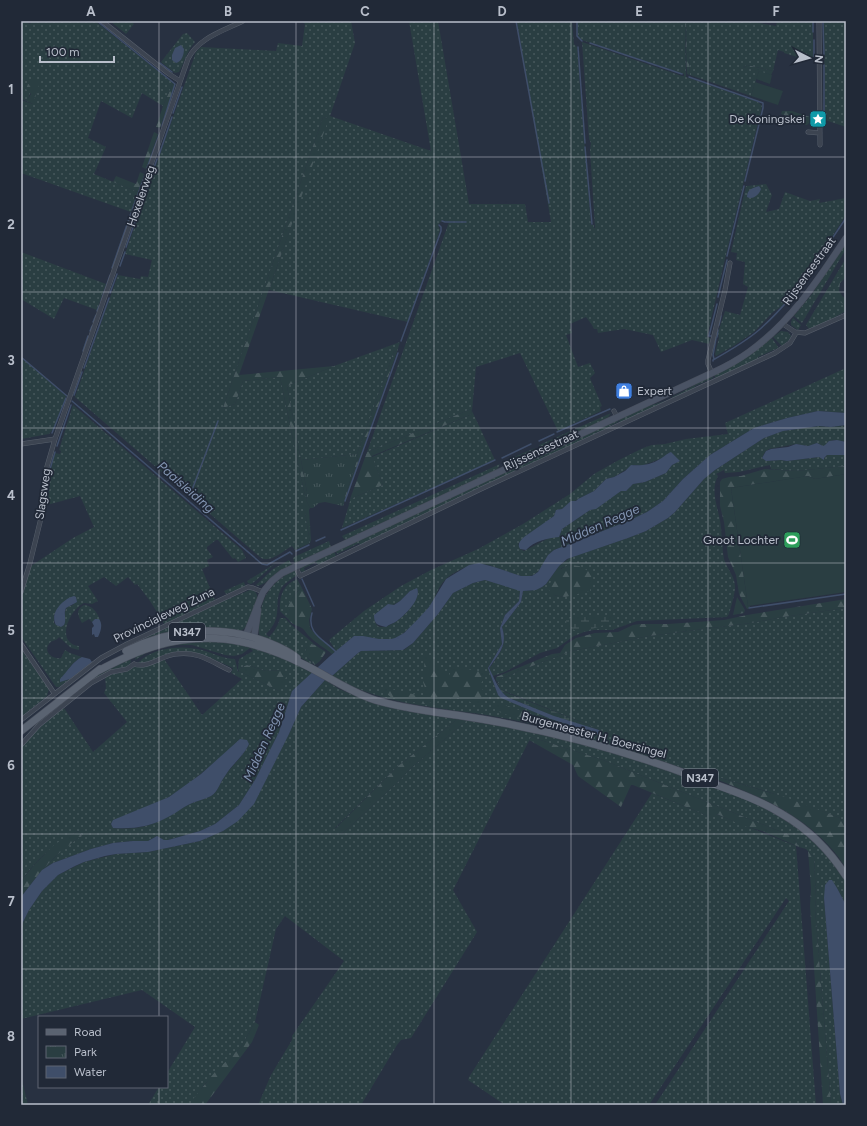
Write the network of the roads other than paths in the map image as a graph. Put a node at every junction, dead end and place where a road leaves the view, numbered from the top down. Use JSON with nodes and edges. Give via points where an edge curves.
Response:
{"nodes":[{"id":1,"x":102,"y":21,"type":"edge"},
{"id":2,"x":243,"y":21,"type":"edge"},
{"id":3,"x":819,"y":21,"type":"edge"},
{"id":4,"x":180,"y":81,"type":"junction"},
{"id":5,"x":808,"y":132,"type":"dead end"},
{"id":6,"x":820,"y":133,"type":"junction"},
{"id":7,"x":820,"y":146,"type":"dead end"},
{"id":8,"x":846,"y":238,"type":"edge"},
{"id":9,"x":730,"y":263,"type":"dead end"},
{"id":10,"x":846,"y":315,"type":"edge"},
{"id":11,"x":783,"y":324,"type":"junction"},
{"id":12,"x":796,"y":333,"type":"junction"},
{"id":13,"x":712,"y":373,"type":"junction"},
{"id":14,"x":70,"y":398,"type":"joint"},
{"id":15,"x":614,"y":411,"type":"dead end"},
{"id":16,"x":617,"y":418,"type":"junction"},
{"id":17,"x":55,"y":439,"type":"junction"},
{"id":18,"x":21,"y":444,"type":"edge"},
{"id":19,"x":295,"y":566,"type":"junction"},
{"id":20,"x":21,"y":592,"type":"edge"},
{"id":21,"x":263,"y":592,"type":"junction"},
{"id":22,"x":259,"y":602,"type":"junction"},
{"id":23,"x":246,"y":635,"type":"junction"},
{"id":24,"x":254,"y":638,"type":"junction"},
{"id":25,"x":248,"y":643,"type":"junction"},
{"id":26,"x":21,"y":644,"type":"edge"},
{"id":27,"x":131,"y":652,"type":"junction"},
{"id":28,"x":134,"y":664,"type":"junction"},
{"id":29,"x":308,"y":666,"type":"junction"},
{"id":30,"x":229,"y":670,"type":"dead end"},
{"id":31,"x":54,"y":693,"type":"junction"},
{"id":32,"x":21,"y":720,"type":"edge"},
{"id":33,"x":21,"y":731,"type":"edge"},
{"id":34,"x":21,"y":745,"type":"edge"},
{"id":35,"x":846,"y":876,"type":"edge"}],
"edges":[{"from":1,"to":4,"type":"street"},
{"from":2,"to":4,"type":"street","name":"Hexelerweg","via":[[205,39],[197,46]]},
{"from":3,"to":6,"type":"street"},
{"from":4,"to":14,"type":"street","name":"Hexelerweg"},
{"from":5,"to":6,"type":"street"},
{"from":6,"to":7,"type":"street"},
{"from":8,"to":11,"type":"main road","name":"Rijssensestraat","via":[[805,298]]},
{"from":9,"to":13,"type":"street","via":[[708,360]]},
{"from":10,"to":12,"type":"street","via":[[809,332]]},
{"from":11,"to":12,"type":"street"},
{"from":11,"to":13,"type":"main road","name":"Rijssensestraat","via":[[749,352]]},
{"from":12,"to":19,"type":"street","name":"Rijssensestraat","via":[[790,343],[775,353],[300,576]]},
{"from":13,"to":16,"type":"main road","name":"Rijssensestraat","via":[[650,398]]},
{"from":14,"to":17,"type":"street","name":"Slagsweg"},
{"from":15,"to":16,"type":"street"},
{"from":16,"to":19,"type":"main road","name":"Rijssensestraat"},
{"from":17,"to":18,"type":"street"},
{"from":17,"to":20,"type":"street","name":"Slagsweg","via":[[46,470],[41,518]]},
{"from":19,"to":21,"type":"main road","name":"Rijssensestraat","via":[[270,582]]},
{"from":21,"to":22,"type":"main road","name":"Rijssensestraat"},
{"from":21,"to":31,"type":"street","name":"Provincialeweg Zuna","via":[[248,587],[128,644],[101,658]]},
{"from":22,"to":23,"type":"main road","name":"Rijssensestraat"},
{"from":22,"to":24,"type":"main road","name":"Rijssensestraat"},
{"from":23,"to":24,"type":"main road","name":"Provincialeweg Zuna","number":"N347"},
{"from":23,"to":25,"type":"main road"},
{"from":23,"to":27,"type":"main road","name":"Provincialeweg Zuna","number":"N347","via":[[187,632],[154,639]]},
{"from":24,"to":25,"type":"main road"},
{"from":24,"to":29,"type":"main road","number":"N347","via":[[274,645]]},
{"from":25,"to":27,"type":"main road","name":"Provincialeweg Zuna","number":"N347","via":[[223,639],[189,639]]},
{"from":25,"to":29,"type":"main road","number":"N347"},
{"from":26,"to":31,"type":"street"},
{"from":27,"to":28,"type":"street"},
{"from":27,"to":33,"type":"main road","name":"Provincialeweg Zuna","number":"N347","via":[[111,660]]},
{"from":28,"to":30,"type":"street","via":[[143,665],[170,654],[187,653],[201,656]]},
{"from":28,"to":34,"type":"street","via":[[91,683],[39,725]]},
{"from":29,"to":35,"type":"main road","name":"Burgemeester H. Boersingel","number":"N347","via":[[364,696],[394,705],[494,721],[574,739],[654,762],[712,783],[764,804],[796,823],[823,846]]},
{"from":31,"to":32,"type":"street","name":"Provincialeweg Zuna"}]}
